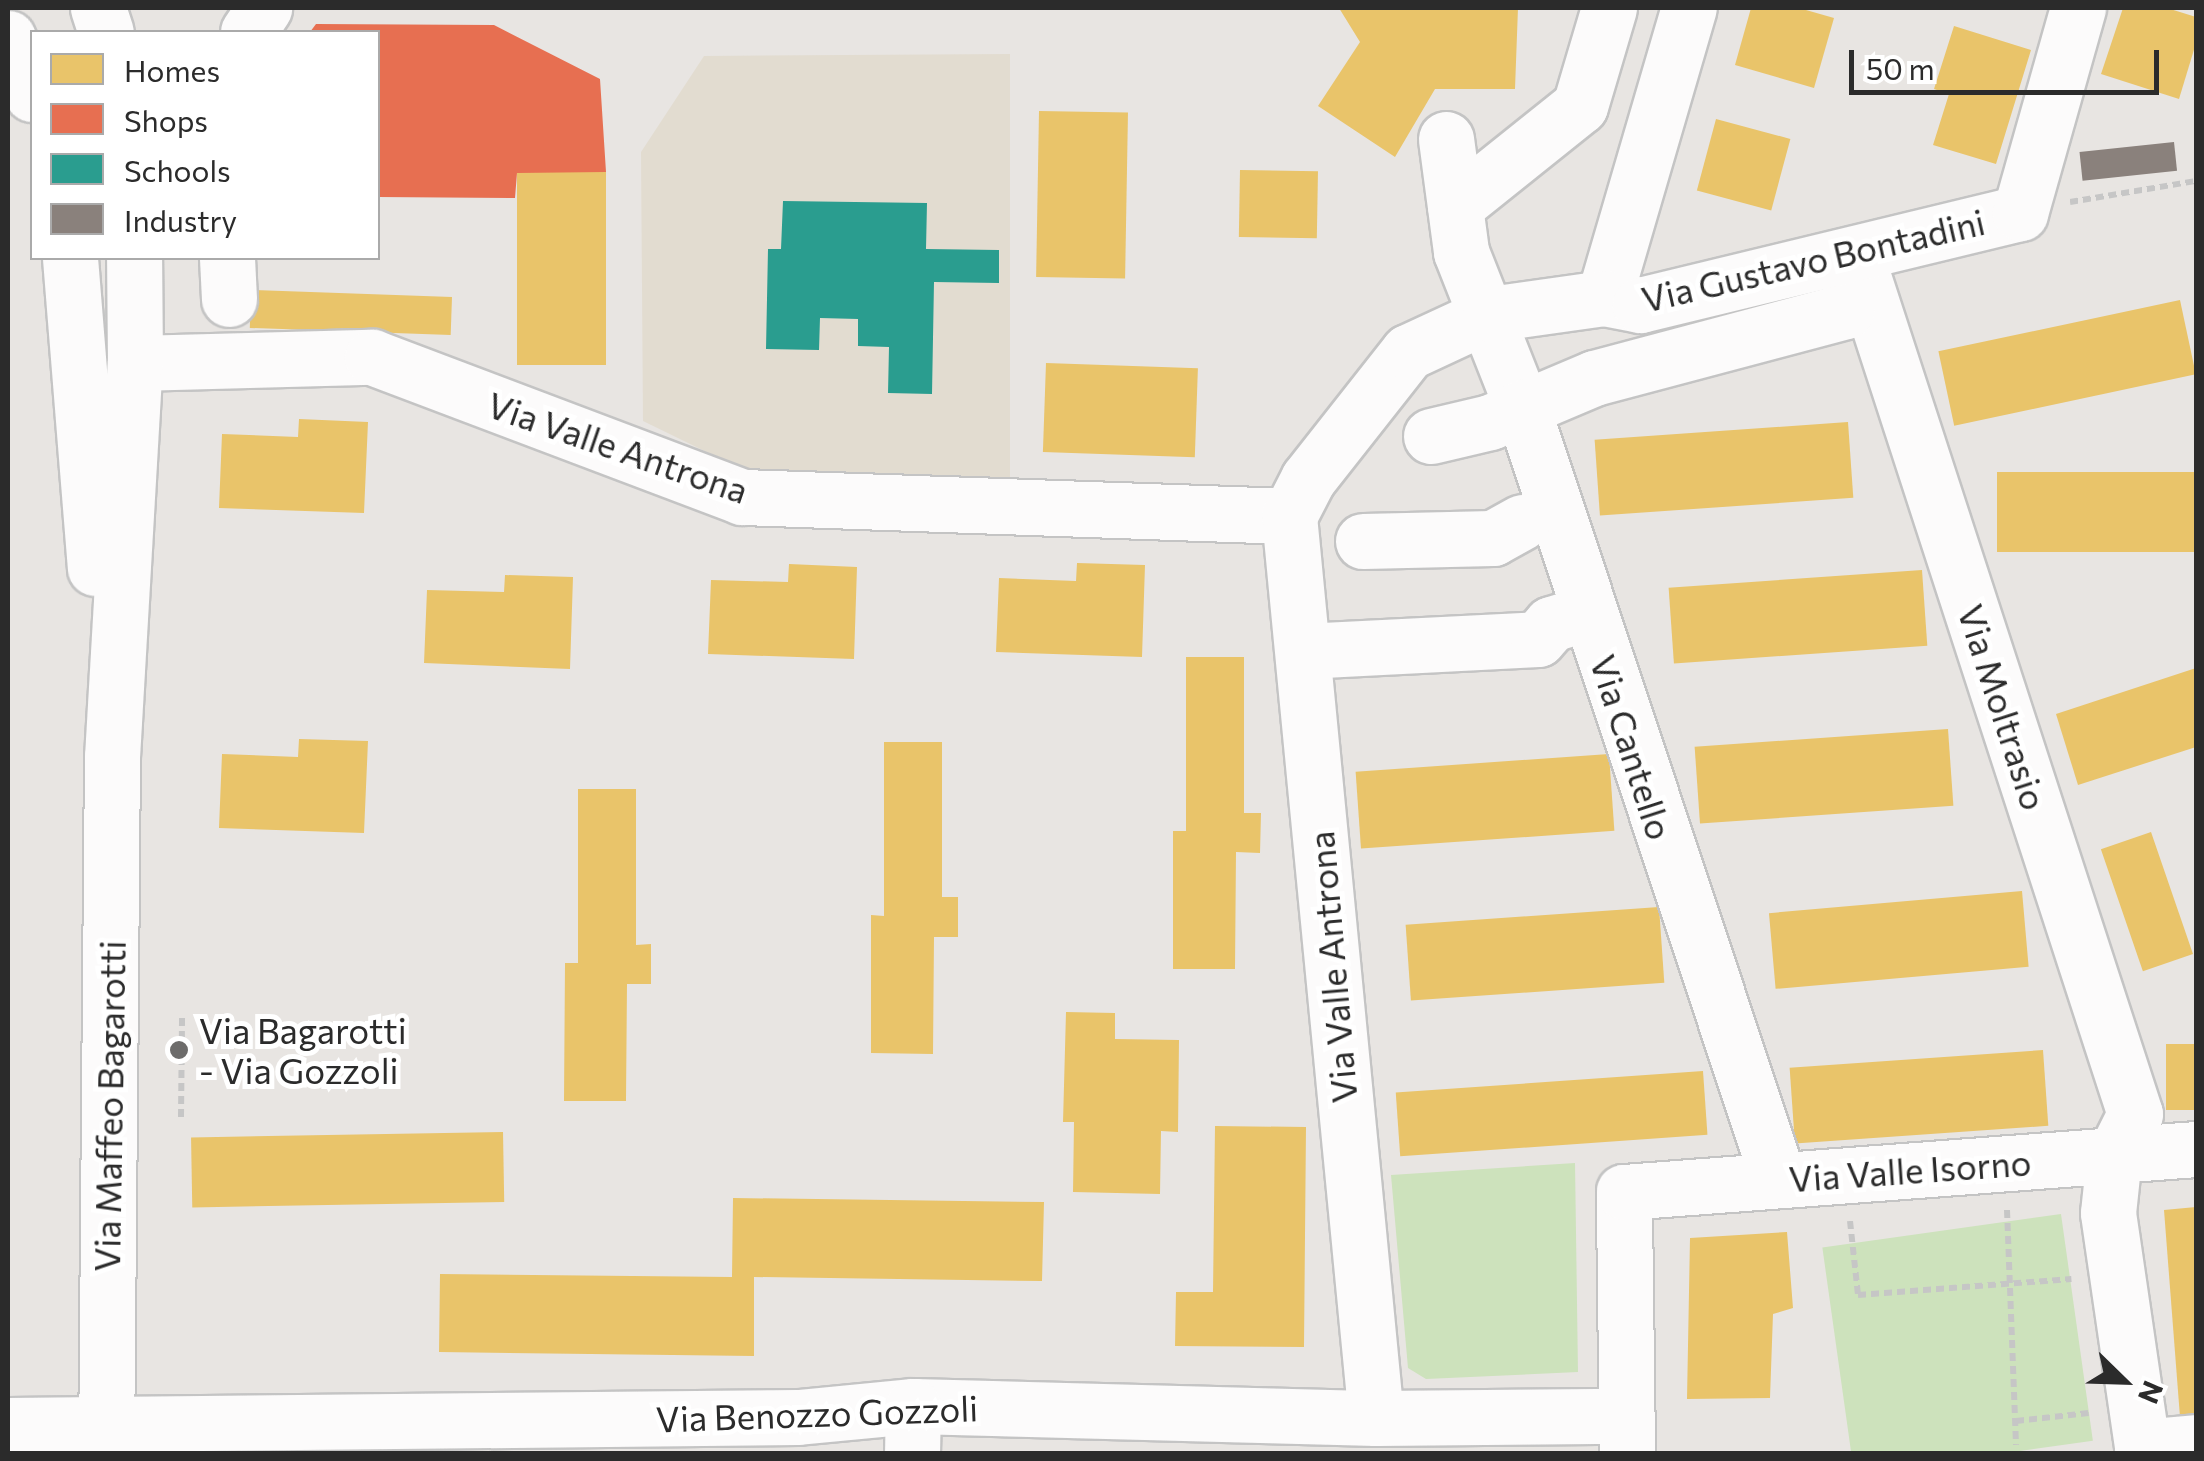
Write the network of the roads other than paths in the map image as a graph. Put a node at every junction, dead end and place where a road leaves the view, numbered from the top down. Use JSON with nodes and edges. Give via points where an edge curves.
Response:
{"nodes":[{"id":1,"x":264,"y":8,"type":"edge"},
{"id":2,"x":1608,"y":8,"type":"edge"},
{"id":3,"x":1690,"y":8,"type":"edge"},
{"id":4,"x":2078,"y":8,"type":"edge"},
{"id":5,"x":249,"y":30,"type":"edge"},
{"id":6,"x":8,"y":38,"type":"edge"},
{"id":7,"x":30,"y":89,"type":"edge"},
{"id":8,"x":1446,"y":139,"type":"dead end"},
{"id":9,"x":1455,"y":206,"type":"junction"},
{"id":10,"x":70,"y":260,"type":"edge"},
{"id":11,"x":134,"y":260,"type":"edge"},
{"id":12,"x":1852,"y":278,"type":"junction"},
{"id":13,"x":1604,"y":298,"type":"junction"},
{"id":14,"x":1490,"y":314,"type":"junction"},
{"id":15,"x":135,"y":363,"type":"junction"},
{"id":16,"x":1506,"y":415,"type":"junction"},
{"id":17,"x":1431,"y":436,"type":"dead end"},
{"id":18,"x":1289,"y":516,"type":"junction"},
{"id":19,"x":1522,"y":522,"type":"junction"},
{"id":20,"x":1363,"y":541,"type":"dead end"},
{"id":21,"x":1570,"y":619,"type":"junction"},
{"id":22,"x":1303,"y":651,"type":"junction"},
{"id":23,"x":112,"y":757,"type":"junction"},
{"id":24,"x":2196,"y":1149,"type":"edge"},
{"id":25,"x":2114,"y":1156,"type":"junction"},
{"id":26,"x":1778,"y":1179,"type":"junction"},
{"id":27,"x":1376,"y":1418,"type":"junction"},
{"id":28,"x":8,"y":1426,"type":"edge"},
{"id":29,"x":913,"y":1430,"type":"edge"},
{"id":30,"x":2140,"y":1434,"type":"edge"},
{"id":31,"x":1627,"y":1435,"type":"edge"},
{"id":32,"x":105,"y":1440,"type":"edge"},
{"id":33,"x":2196,"y":1442,"type":"edge"}],
"edges":[{"from":1,"to":5,"type":"street"},
{"from":2,"to":9,"type":"street","via":[[1580,106]]},
{"from":3,"to":13,"type":"street"},
{"from":4,"to":12,"type":"street","name":"Via Gustavo Bontadini","via":[[2020,213]]},
{"from":6,"to":7,"type":"street"},
{"from":8,"to":9,"type":"street","name":"Via Cantello"},
{"from":9,"to":14,"type":"street","name":"Via Cantello","via":[[1461,252]]},
{"from":10,"to":23,"type":"street"},
{"from":11,"to":15,"type":"street"},
{"from":12,"to":13,"type":"street","name":"Via Gustavo Bontadini","via":[[1640,305]]},
{"from":12,"to":16,"type":"street","via":[[1846,310],[1594,378]]},
{"from":12,"to":25,"type":"street","name":"Via Moltrasio","via":[[2136,1114]]},
{"from":13,"to":14,"type":"street"},
{"from":14,"to":16,"type":"street","name":"Via Cantello"},
{"from":14,"to":18,"type":"street","via":[[1408,352],[1308,478]]},
{"from":15,"to":18,"type":"street","name":"Via Valle Antrona","via":[[372,356],[742,496]]},
{"from":15,"to":23,"type":"street"},
{"from":16,"to":17,"type":"street"},
{"from":16,"to":19,"type":"street"},
{"from":16,"to":21,"type":"street","name":"Via Cantello"},
{"from":18,"to":22,"type":"street","name":"Via Valle Antrona"},
{"from":19,"to":20,"type":"street","via":[[1493,538]]},
{"from":19,"to":21,"type":"street"},
{"from":21,"to":22,"type":"street","via":[[1538,639]]},
{"from":21,"to":26,"type":"street","name":"Via Cantello"},
{"from":22,"to":27,"type":"street","name":"Via Valle Antrona"},
{"from":23,"to":32,"type":"street","name":"Via Maffeo Bagarotti"},
{"from":24,"to":25,"type":"street","name":"Via Valle Isorno"},
{"from":25,"to":26,"type":"street","name":"Via Valle Isorno"},
{"from":25,"to":30,"type":"street","name":"Via Moltrasio","via":[[2108,1212]]},
{"from":26,"to":31,"type":"street","name":"Via Valle Isorno","via":[[1624,1192]]},
{"from":27,"to":29,"type":"street","name":"Via Benozzo Gozzoli"},
{"from":27,"to":31,"type":"street","name":"Via Benozzo Gozzoli"},
{"from":28,"to":32,"type":"street","name":"Via Benozzo Gozzoli"},
{"from":29,"to":32,"type":"street","name":"Via Benozzo Gozzoli","via":[[798,1417]]},
{"from":30,"to":33,"type":"street"}]}
